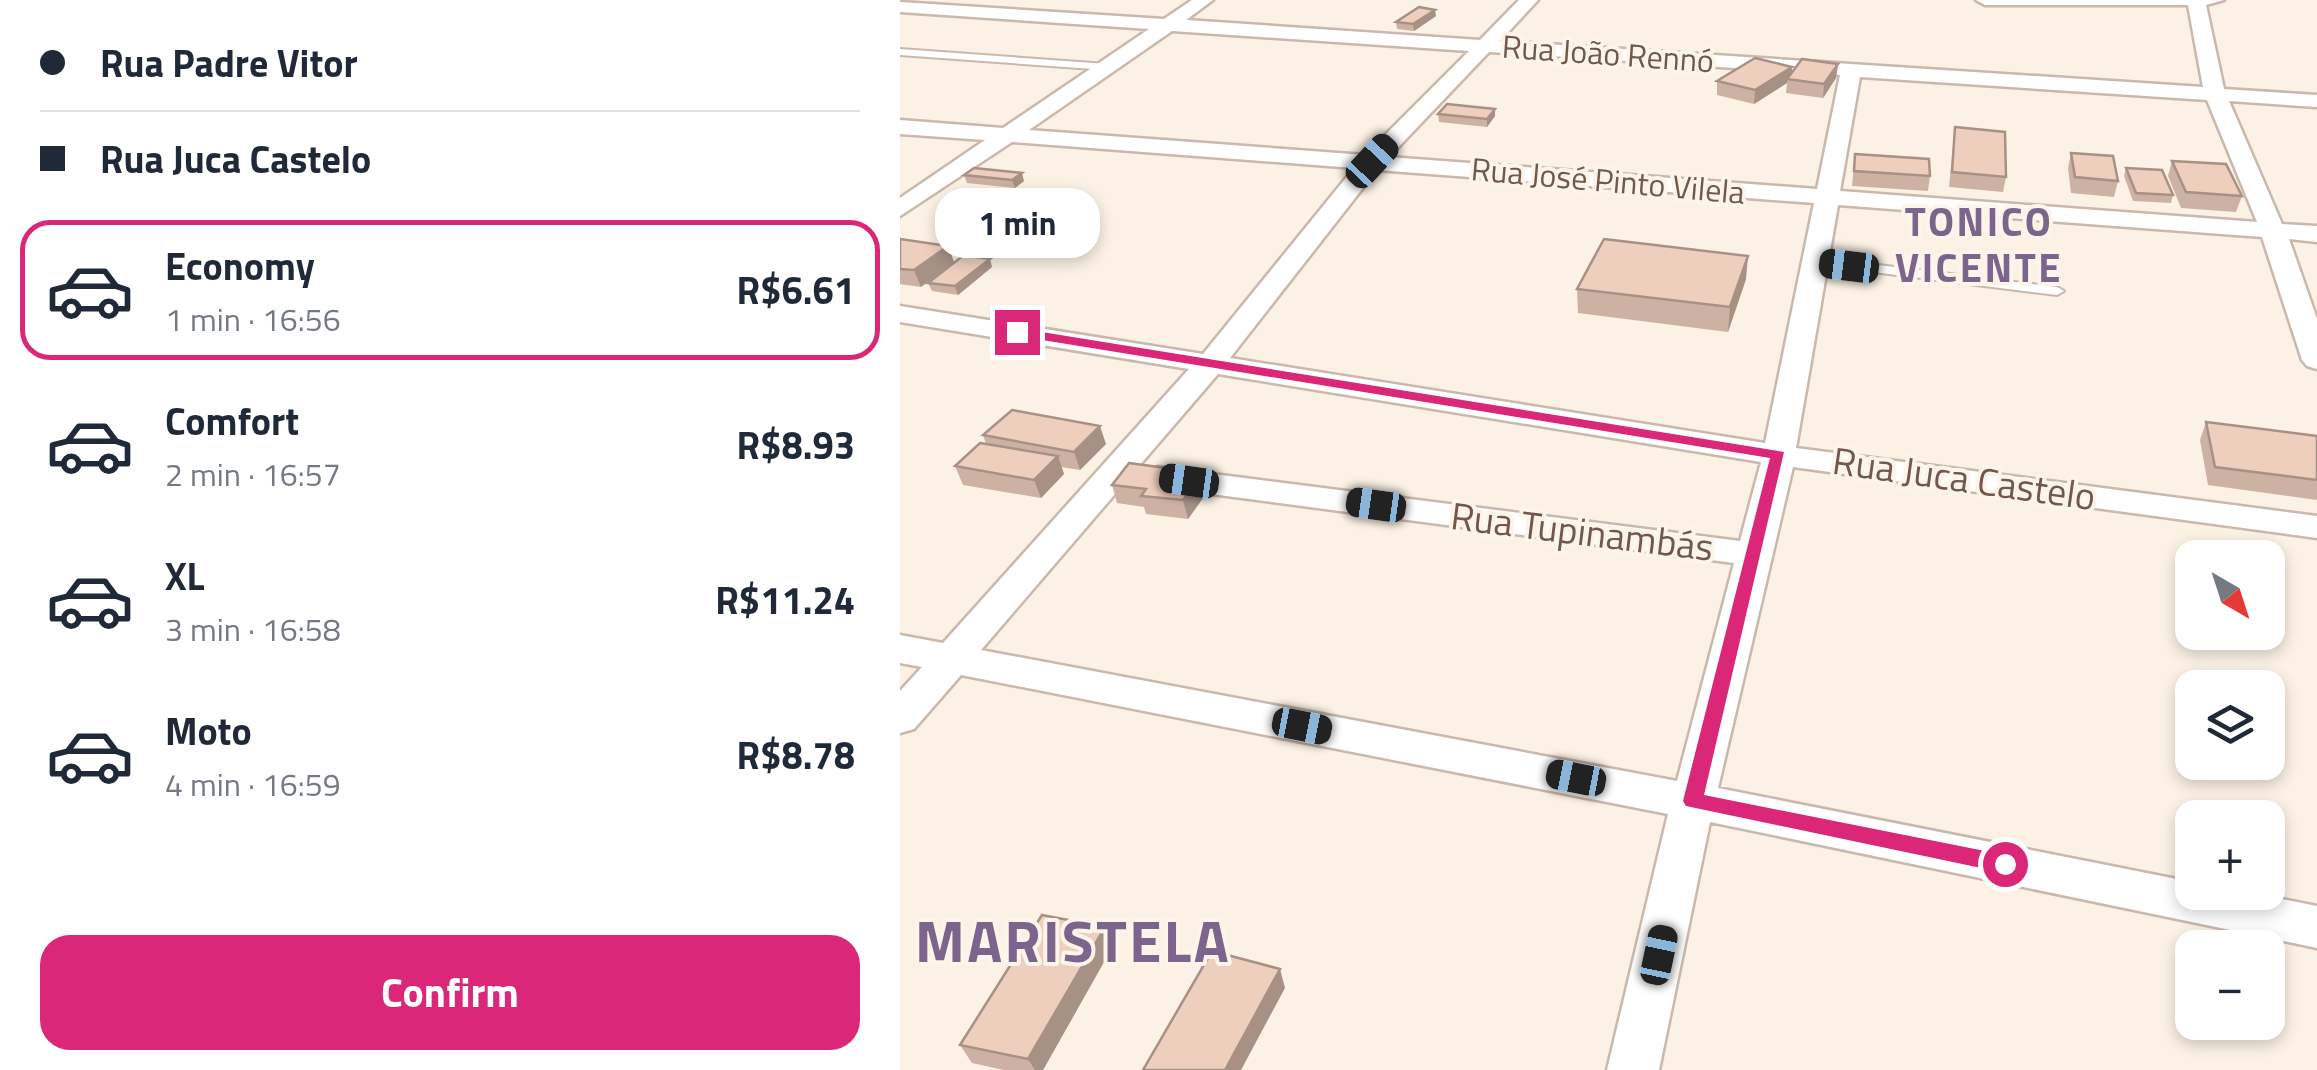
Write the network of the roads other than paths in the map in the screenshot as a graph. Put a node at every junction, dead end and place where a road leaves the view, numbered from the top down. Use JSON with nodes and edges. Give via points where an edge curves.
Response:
{"nodes":[{"id":1,"x":1030,"y":0,"type":"edge"},
{"id":2,"x":1204,"y":0,"type":"edge"},
{"id":3,"x":1529,"y":0,"type":"edge"},
{"id":4,"x":1985,"y":0,"type":"edge"},
{"id":5,"x":2205,"y":1,"type":"edge"},
{"id":6,"x":900,"y":7,"type":"edge"},
{"id":7,"x":1008,"y":13,"type":"junction"},
{"id":8,"x":1168,"y":25,"type":"junction"},
{"id":9,"x":1480,"y":46,"type":"junction"},
{"id":10,"x":900,"y":52,"type":"edge"},
{"id":11,"x":1107,"y":66,"type":"junction"},
{"id":12,"x":1851,"y":70,"type":"junction"},
{"id":13,"x":2215,"y":93,"type":"junction"},
{"id":14,"x":2317,"y":100,"type":"edge"},
{"id":15,"x":900,"y":126,"type":"edge"},
{"id":16,"x":1006,"y":134,"type":"junction"},
{"id":17,"x":1372,"y":161,"type":"junction"},
{"id":18,"x":1826,"y":199,"type":"junction"},
{"id":19,"x":900,"y":209,"type":"edge"},
{"id":20,"x":2273,"y":231,"type":"junction"},
{"id":21,"x":2317,"y":234,"type":"edge"},
{"id":22,"x":1814,"y":261,"type":"junction"},
{"id":23,"x":2058,"y":291,"type":"dead end"},
{"id":24,"x":900,"y":314,"type":"edge"},
{"id":25,"x":2316,"y":357,"type":"edge"},
{"id":26,"x":1212,"y":362,"type":"junction"},
{"id":27,"x":1779,"y":455,"type":"junction"},
{"id":28,"x":1114,"y":471,"type":"junction"},
{"id":29,"x":2317,"y":527,"type":"edge"},
{"id":30,"x":1752,"y":554,"type":"junction"},
{"id":31,"x":900,"y":649,"type":"edge"},
{"id":32,"x":952,"y":658,"type":"junction"},
{"id":33,"x":900,"y":718,"type":"edge"},
{"id":34,"x":1693,"y":801,"type":"junction"},
{"id":35,"x":2317,"y":926,"type":"edge"},
{"id":36,"x":1633,"y":1070,"type":"edge"}],
"edges":[{"from":1,"to":7,"type":"street"},
{"from":2,"to":8,"type":"street"},
{"from":3,"to":9,"type":"street"},
{"from":4,"to":5,"type":"street"},
{"from":5,"to":13,"type":"street"},
{"from":6,"to":7,"type":"street","name":"Rua João Rennó"},
{"from":7,"to":8,"type":"street","name":"Rua João Rennó"},
{"from":8,"to":9,"type":"street","name":"Rua João Rennó"},
{"from":8,"to":11,"type":"street"},
{"from":9,"to":12,"type":"street","name":"Rua João Rennó"},
{"from":9,"to":17,"type":"street"},
{"from":10,"to":11,"type":"lane"},
{"from":11,"to":16,"type":"street"},
{"from":12,"to":13,"type":"street","name":"Rua João Rennó"},
{"from":12,"to":18,"type":"street"},
{"from":13,"to":14,"type":"street","name":"Rua João Rennó"},
{"from":13,"to":20,"type":"street"},
{"from":15,"to":16,"type":"street","name":"Rua José Pinto Vilela"},
{"from":16,"to":17,"type":"street","name":"Rua José Pinto Vilela"},
{"from":16,"to":19,"type":"street"},
{"from":17,"to":18,"type":"street","name":"Rua José Pinto Vilela"},
{"from":17,"to":26,"type":"street"},
{"from":18,"to":20,"type":"street","name":"Rua José Pinto Vilela"},
{"from":18,"to":22,"type":"street"},
{"from":20,"to":21,"type":"street","name":"Rua José Pinto Vilela"},
{"from":20,"to":25,"type":"street"},
{"from":22,"to":23,"type":"lane"},
{"from":22,"to":27,"type":"street"},
{"from":24,"to":26,"type":"street","name":"Rua Juca Castelo"},
{"from":26,"to":27,"type":"street","name":"Rua Juca Castelo"},
{"from":26,"to":28,"type":"street"},
{"from":27,"to":29,"type":"street","name":"Rua Juca Castelo"},
{"from":27,"to":30,"type":"street"},
{"from":28,"to":30,"type":"street","name":"Rua Tupinambás"},
{"from":28,"to":32,"type":"street"},
{"from":30,"to":34,"type":"street"},
{"from":31,"to":32,"type":"street"},
{"from":32,"to":33,"type":"street"},
{"from":32,"to":34,"type":"street"},
{"from":34,"to":35,"type":"street"},
{"from":34,"to":36,"type":"street"}]}
